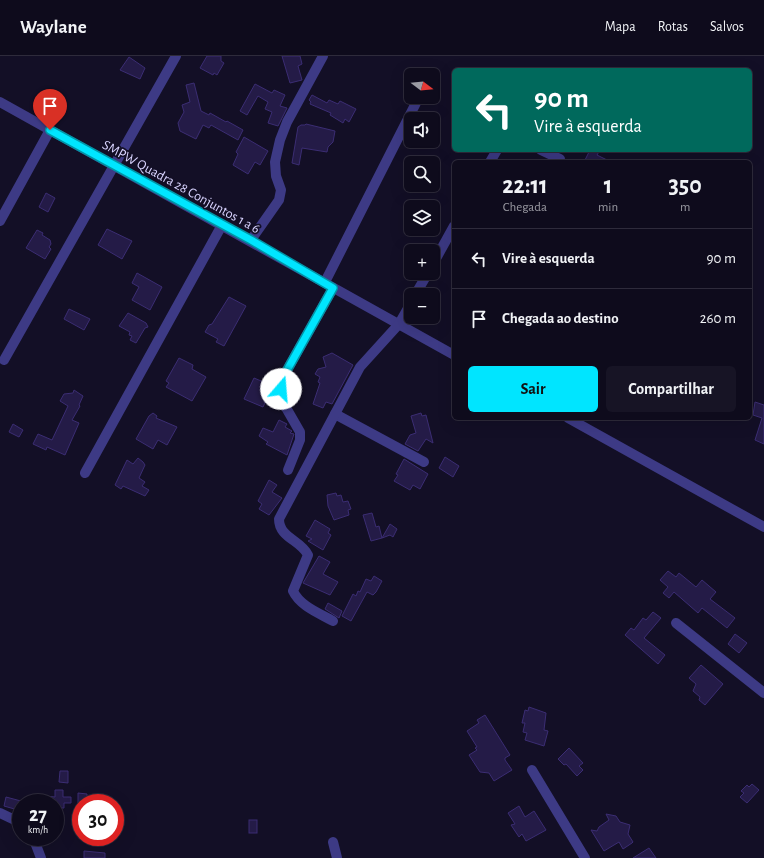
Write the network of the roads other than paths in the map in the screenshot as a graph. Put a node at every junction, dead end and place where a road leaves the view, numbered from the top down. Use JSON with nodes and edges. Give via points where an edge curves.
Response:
{"nodes":[{"id":1,"x":176,"y":56,"type":"edge"},
{"id":2,"x":323,"y":56,"type":"edge"},
{"id":3,"x":0,"y":102,"type":"edge"},
{"id":4,"x":415,"y":104,"type":"edge"},
{"id":5,"x":50,"y":130,"type":"junction"},
{"id":6,"x":545,"y":152,"type":"edge"},
{"id":7,"x":560,"y":159,"type":"dead end"},
{"id":8,"x":113,"y":166,"type":"junction"},
{"id":9,"x":0,"y":221,"type":"edge"},
{"id":10,"x":222,"y":226,"type":"junction"},
{"id":11,"x":452,"y":230,"type":"edge"},
{"id":12,"x":251,"y":240,"type":"junction"},
{"id":13,"x":440,"y":251,"type":"edge"},
{"id":14,"x":329,"y":285,"type":"junction"},
{"id":15,"x":404,"y":315,"type":"edge"},
{"id":16,"x":399,"y":324,"type":"junction"},
{"id":17,"x":452,"y":354,"type":"edge"},
{"id":18,"x":4,"y":360,"type":"dead end"},
{"id":19,"x":335,"y":414,"type":"junction"},
{"id":20,"x":572,"y":420,"type":"edge"},
{"id":21,"x":424,"y":462,"type":"dead end"},
{"id":22,"x":288,"y":470,"type":"dead end"},
{"id":23,"x":85,"y":473,"type":"dead end"},
{"id":24,"x":764,"y":527,"type":"edge"},
{"id":25,"x":333,"y":621,"type":"dead end"},
{"id":26,"x":676,"y":623,"type":"dead end"},
{"id":27,"x":764,"y":693,"type":"edge"},
{"id":28,"x":532,"y":770,"type":"dead end"},
{"id":29,"x":0,"y":813,"type":"edge"},
{"id":30,"x":12,"y":819,"type":"edge"},
{"id":31,"x":333,"y":842,"type":"dead end"},
{"id":32,"x":36,"y":846,"type":"edge"},
{"id":33,"x":41,"y":858,"type":"edge"},
{"id":34,"x":337,"y":858,"type":"edge"},
{"id":35,"x":585,"y":858,"type":"edge"}],
"edges":[{"from":1,"to":8,"type":"street"},
{"from":2,"to":12,"type":"street","via":[[280,140],[276,162],[276,176],[281,190],[279,200]]},
{"from":3,"to":5,"type":"street","name":"SMPW Quadra 28 Conjuntos 1 a 6"},
{"from":4,"to":14,"type":"street"},
{"from":5,"to":8,"type":"street","name":"SMPW Quadra 28 Conjuntos 1 a 6"},
{"from":5,"to":9,"type":"street"},
{"from":6,"to":7,"type":"street"},
{"from":8,"to":10,"type":"street","name":"SMPW Quadra 28 Conjuntos 1 a 6"},
{"from":8,"to":18,"type":"street"},
{"from":10,"to":12,"type":"street","name":"SMPW Quadra 28 Conjuntos 1 a 6"},
{"from":10,"to":23,"type":"street"},
{"from":11,"to":13,"type":"street"},
{"from":12,"to":14,"type":"street","name":"SMPW Quadra 28 Conjuntos 1 a 6"},
{"from":14,"to":16,"type":"street","name":"SMPW Quadra 28 Conjuntos 1 a 6"},
{"from":14,"to":22,"type":"street","via":[[282,384],[281,399],[300,432],[300,440]]},
{"from":15,"to":16,"type":"street"},
{"from":16,"to":17,"type":"street","name":"SMPW Quadra 28 Conjuntos 1 a 6"},
{"from":16,"to":19,"type":"street","via":[[364,361]]},
{"from":19,"to":21,"type":"street"},
{"from":19,"to":25,"type":"street","via":[[279,519],[279,527],[308,555],[293,591],[296,598]]},
{"from":20,"to":24,"type":"street"},
{"from":26,"to":27,"type":"street"},
{"from":28,"to":35,"type":"street"},
{"from":29,"to":30,"type":"street"},
{"from":31,"to":34,"type":"street"},
{"from":32,"to":33,"type":"street"}]}
